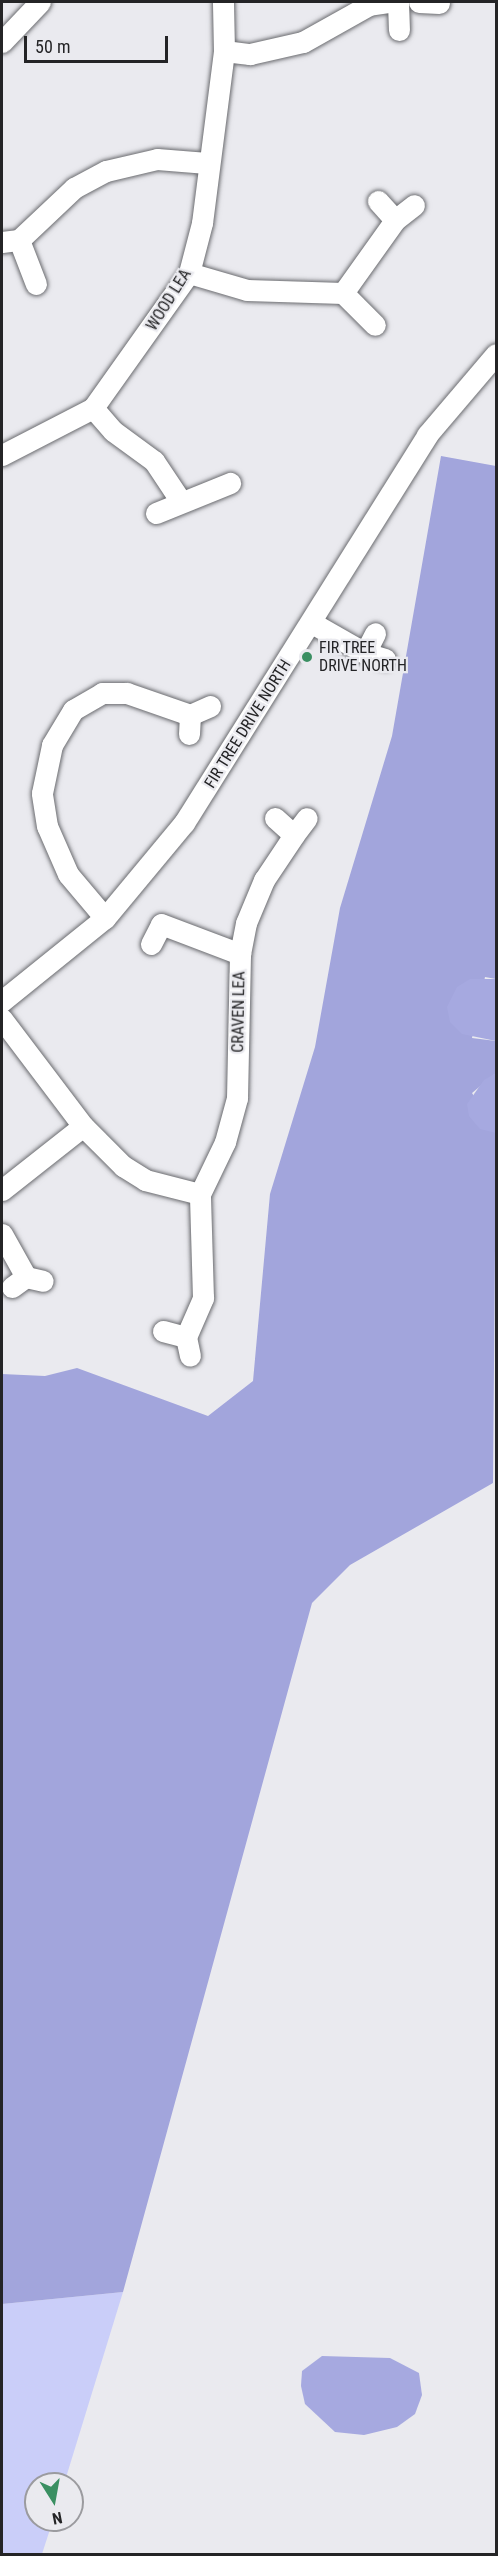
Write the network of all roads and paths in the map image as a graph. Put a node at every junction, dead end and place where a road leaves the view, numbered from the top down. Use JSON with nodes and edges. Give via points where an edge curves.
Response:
{"nodes":[{"id":1,"x":40,"y":2,"type":"edge"},
{"id":2,"x":223,"y":2,"type":"edge"},
{"id":3,"x":388,"y":2,"type":"edge"},
{"id":4,"x":398,"y":2,"type":"edge"},
{"id":5,"x":399,"y":30,"type":"dead end"},
{"id":6,"x":2,"y":42,"type":"edge"},
{"id":7,"x":224,"y":51,"type":"junction"},
{"id":8,"x":207,"y":163,"type":"junction"},
{"id":9,"x":378,"y":201,"type":"dead end"},
{"id":10,"x":414,"y":205,"type":"dead end"},
{"id":11,"x":395,"y":220,"type":"junction"},
{"id":12,"x":10,"y":241,"type":"edge"},
{"id":13,"x":189,"y":273,"type":"junction"},
{"id":14,"x":36,"y":284,"type":"dead end"},
{"id":15,"x":343,"y":293,"type":"junction"},
{"id":16,"x":375,"y":325,"type":"dead end"},
{"id":17,"x":496,"y":354,"type":"edge"},
{"id":18,"x":93,"y":408,"type":"junction"},
{"id":19,"x":2,"y":455,"type":"edge"},
{"id":20,"x":230,"y":483,"type":"dead end"},
{"id":21,"x":180,"y":500,"type":"junction"},
{"id":22,"x":156,"y":513,"type":"dead end"},
{"id":23,"x":312,"y":623,"type":"junction"},
{"id":24,"x":375,"y":633,"type":"dead end"},
{"id":25,"x":210,"y":706,"type":"dead end"},
{"id":26,"x":275,"y":818,"type":"dead end"},
{"id":27,"x":307,"y":818,"type":"dead end"},
{"id":28,"x":294,"y":835,"type":"junction"},
{"id":29,"x":105,"y":918,"type":"junction"},
{"id":30,"x":151,"y":944,"type":"dead end"},
{"id":31,"x":240,"y":954,"type":"junction"},
{"id":32,"x":2,"y":1001,"type":"edge"},
{"id":33,"x":2,"y":1019,"type":"edge"},
{"id":34,"x":83,"y":1126,"type":"junction"},
{"id":35,"x":2,"y":1190,"type":"edge"},
{"id":36,"x":200,"y":1194,"type":"junction"},
{"id":37,"x":2,"y":1234,"type":"edge"},
{"id":38,"x":27,"y":1282,"type":"dead end"},
{"id":39,"x":162,"y":1331,"type":"dead end"}],
"edges":[{"from":1,"to":6,"type":"street"},
{"from":2,"to":7,"type":"street","name":"WOOD LEA"},
{"from":3,"to":7,"type":"street","via":[[369,5],[303,42],[250,54]]},
{"from":4,"to":5,"type":"street"},
{"from":7,"to":8,"type":"street","name":"WOOD LEA"},
{"from":8,"to":12,"type":"street","via":[[157,159],[106,171],[74,188]]},
{"from":8,"to":13,"type":"street","name":"WOOD LEA","via":[[202,223]]},
{"from":9,"to":11,"type":"street"},
{"from":10,"to":11,"type":"street"},
{"from":11,"to":15,"type":"street"},
{"from":12,"to":14,"type":"street"},
{"from":13,"to":15,"type":"street","via":[[247,290]]},
{"from":13,"to":18,"type":"street","name":"WOOD LEA"},
{"from":15,"to":16,"type":"street"},
{"from":17,"to":23,"type":"street","name":"FIR TREE DRIVE NORTH","via":[[427,435]]},
{"from":18,"to":19,"type":"street","name":"WOOD LEA"},
{"from":18,"to":21,"type":"street","via":[[113,432],[154,461]]},
{"from":20,"to":21,"type":"street"},
{"from":21,"to":22,"type":"street"},
{"from":23,"to":24,"type":"street","via":[[375,656]]},
{"from":23,"to":29,"type":"street","name":"FIR TREE DRIVE NORTH","via":[[204,796]]},
{"from":25,"to":29,"type":"street","via":[[189,725],[127,693],[102,693],[73,710],[56,738],[44,778],[47,826],[68,873]]},
{"from":26,"to":28,"type":"street"},
{"from":27,"to":28,"type":"street","name":"CRAVEN LEA"},
{"from":28,"to":31,"type":"street","name":"CRAVEN LEA","via":[[254,902]]},
{"from":29,"to":32,"type":"street","name":"FIR TREE DRIVE NORTH"},
{"from":30,"to":31,"type":"street","via":[[161,924]]},
{"from":31,"to":36,"type":"street","name":"CRAVEN LEA","via":[[237,1098],[225,1142]]},
{"from":33,"to":34,"type":"street"},
{"from":34,"to":35,"type":"street"},
{"from":34,"to":36,"type":"street","via":[[145,1180]]},
{"from":36,"to":39,"type":"street","name":"CRAVEN LEA","via":[[203,1298],[188,1347]]},
{"from":37,"to":38,"type":"street"}]}
